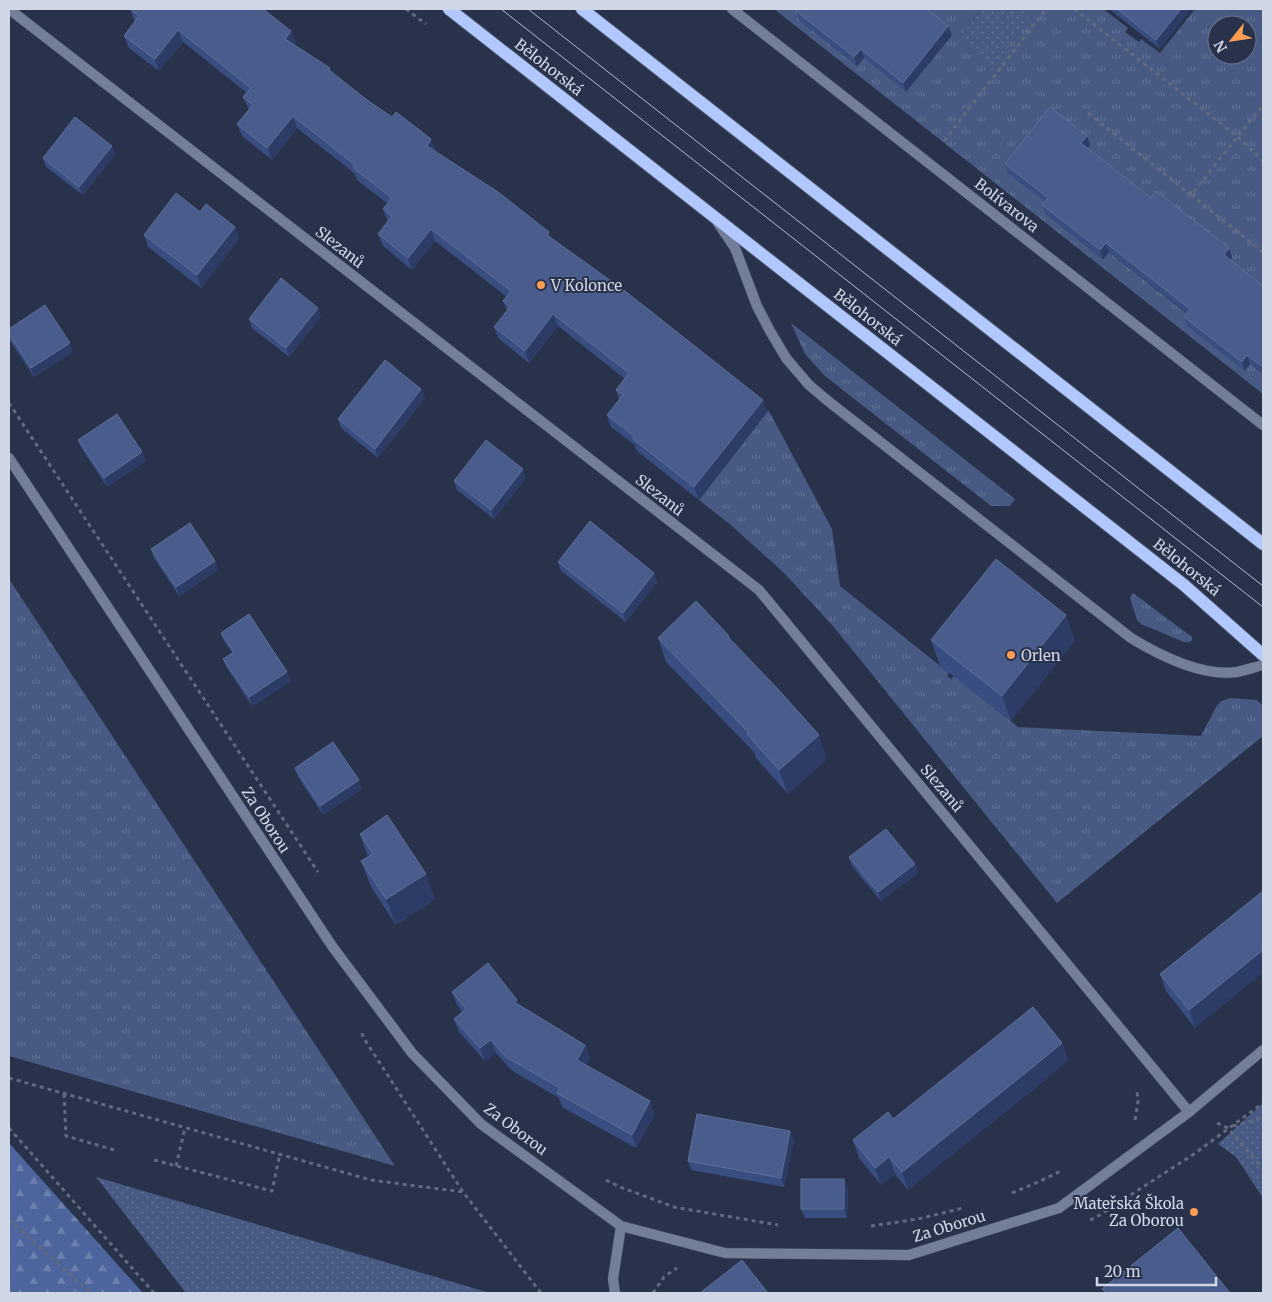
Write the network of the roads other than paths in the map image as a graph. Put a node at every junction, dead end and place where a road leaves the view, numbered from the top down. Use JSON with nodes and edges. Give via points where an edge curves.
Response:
{"nodes":[{"id":1,"x":9,"y":9,"type":"edge"},
{"id":2,"x":449,"y":9,"type":"edge"},
{"id":3,"x":582,"y":9,"type":"edge"},
{"id":4,"x":732,"y":9,"type":"edge"},
{"id":5,"x":711,"y":214,"type":"junction"},
{"id":6,"x":1263,"y":425,"type":"edge"},
{"id":7,"x":9,"y":458,"type":"edge"},
{"id":8,"x":1263,"y":544,"type":"edge"},
{"id":9,"x":1263,"y":655,"type":"edge"},
{"id":10,"x":1263,"y":665,"type":"edge"},
{"id":11,"x":1263,"y":1050,"type":"edge"},
{"id":12,"x":1190,"y":1112,"type":"junction"},
{"id":13,"x":622,"y":1226,"type":"junction"},
{"id":14,"x":615,"y":1293,"type":"edge"}],
"edges":[{"from":1,"to":12,"type":"street","name":"Slezanů","via":[[758,590]]},
{"from":2,"to":5,"type":"main road","name":"Bělohorská"},
{"from":3,"to":8,"type":"main road"},
{"from":4,"to":6,"type":"street","name":"Bolívarova"},
{"from":5,"to":9,"type":"main road","name":"Bělohorská","via":[[1184,585]]},
{"from":5,"to":10,"type":"street","via":[[734,248],[757,306],[786,358],[828,401],[1131,638],[1153,651],[1198,669],[1237,672]]},
{"from":7,"to":13,"type":"street","name":"Za Oborou","via":[[332,946],[412,1053],[481,1124]]},
{"from":11,"to":12,"type":"street","name":"Za Oborou"},
{"from":12,"to":13,"type":"street","name":"Za Oborou","via":[[1059,1208],[909,1255],[726,1253]]},
{"from":13,"to":14,"type":"street","via":[[613,1279]]}]}
